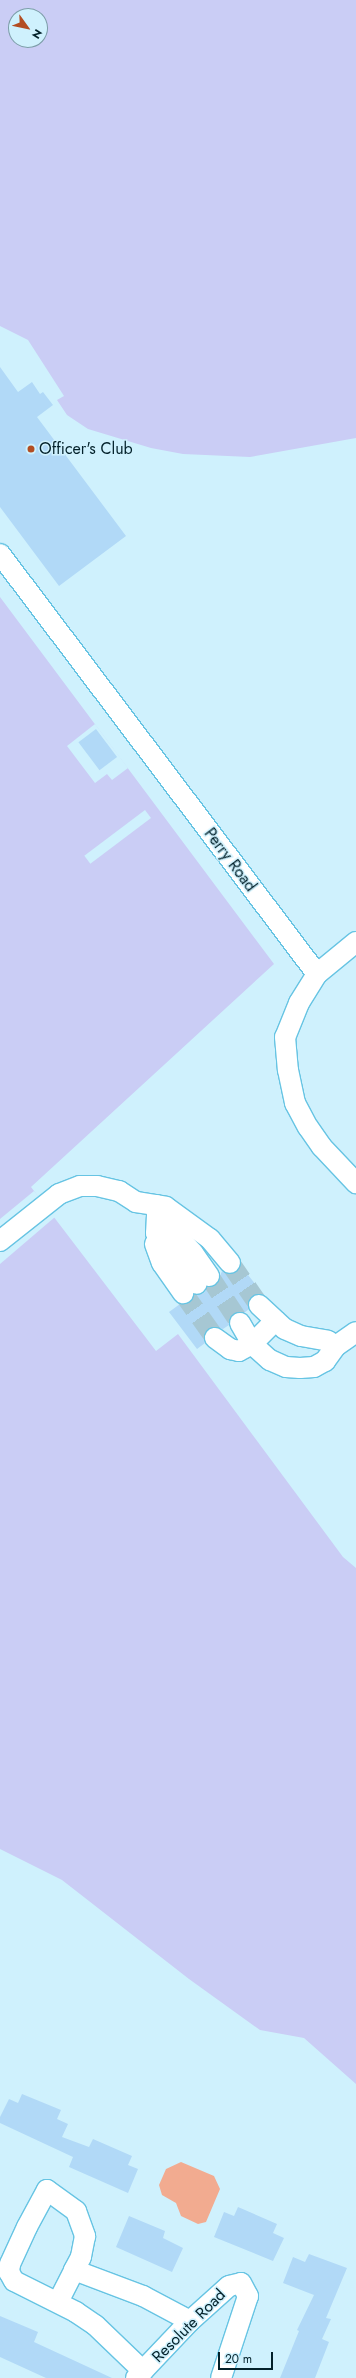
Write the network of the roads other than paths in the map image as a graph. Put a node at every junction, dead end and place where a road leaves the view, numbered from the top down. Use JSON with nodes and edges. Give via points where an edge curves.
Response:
{"nodes":[{"id":1,"x":0,"y":554,"type":"edge"},
{"id":2,"x":356,"y":942,"type":"edge"},
{"id":3,"x":317,"y":974,"type":"junction"},
{"id":4,"x":356,"y":1183,"type":"edge"},
{"id":5,"x":156,"y":1217,"type":"junction"},
{"id":6,"x":0,"y":1241,"type":"edge"},
{"id":7,"x":198,"y":1280,"type":"junction"},
{"id":8,"x":259,"y":1305,"type":"tunnel mouth"},
{"id":9,"x":275,"y":1321,"type":"junction"},
{"id":10,"x":356,"y":1332,"type":"edge"},
{"id":11,"x":252,"y":1344,"type":"junction"},
{"id":12,"x":336,"y":1346,"type":"junction"},
{"id":13,"x":74,"y":2270,"type":"junction"},
{"id":14,"x":58,"y":2302,"type":"junction"},
{"id":15,"x":190,"y":2321,"type":"junction"},
{"id":16,"x":139,"y":2375,"type":"edge"},
{"id":17,"x":221,"y":2378,"type":"edge"}],
"edges":[{"from":1,"to":3,"type":"street","name":"Perry Road"},
{"from":2,"to":3,"type":"street"},
{"from":3,"to":4,"type":"street","via":[[299,1003],[285,1037],[288,1070],[295,1102],[308,1127],[322,1147]]},
{"from":5,"to":6,"type":"street","via":[[119,1191],[104,1187],[80,1186],[59,1194]]},
{"from":5,"to":7,"type":"street"},
{"from":5,"to":7,"type":"street","via":[[154,1240],[162,1263]]},
{"from":5,"to":7,"type":"street","via":[[166,1207],[210,1239],[225,1257]]},
{"from":8,"to":9,"type":"street"},
{"from":9,"to":11,"type":"street"},
{"from":9,"to":12,"type":"street","via":[[301,1336],[328,1340]]},
{"from":10,"to":12,"type":"street"},
{"from":11,"to":11,"type":"street","via":[[228,1330],[230,1349],[239,1351]]},
{"from":11,"to":12,"type":"street","via":[[270,1360],[286,1367],[300,1368],[314,1367],[325,1361]]},
{"from":13,"to":14,"type":"street"},
{"from":13,"to":14,"type":"street","via":[[81,2257],[85,2236],[76,2212],[47,2190],[13,2258],[10,2272],[14,2281]]},
{"from":13,"to":15,"type":"street","via":[[143,2296]]},
{"from":14,"to":16,"type":"street","via":[[95,2325]]},
{"from":15,"to":16,"type":"street","name":"Resolute Road"},
{"from":15,"to":17,"type":"street","name":"Resolute Road","via":[[229,2286],[241,2283],[248,2296]]}]}
